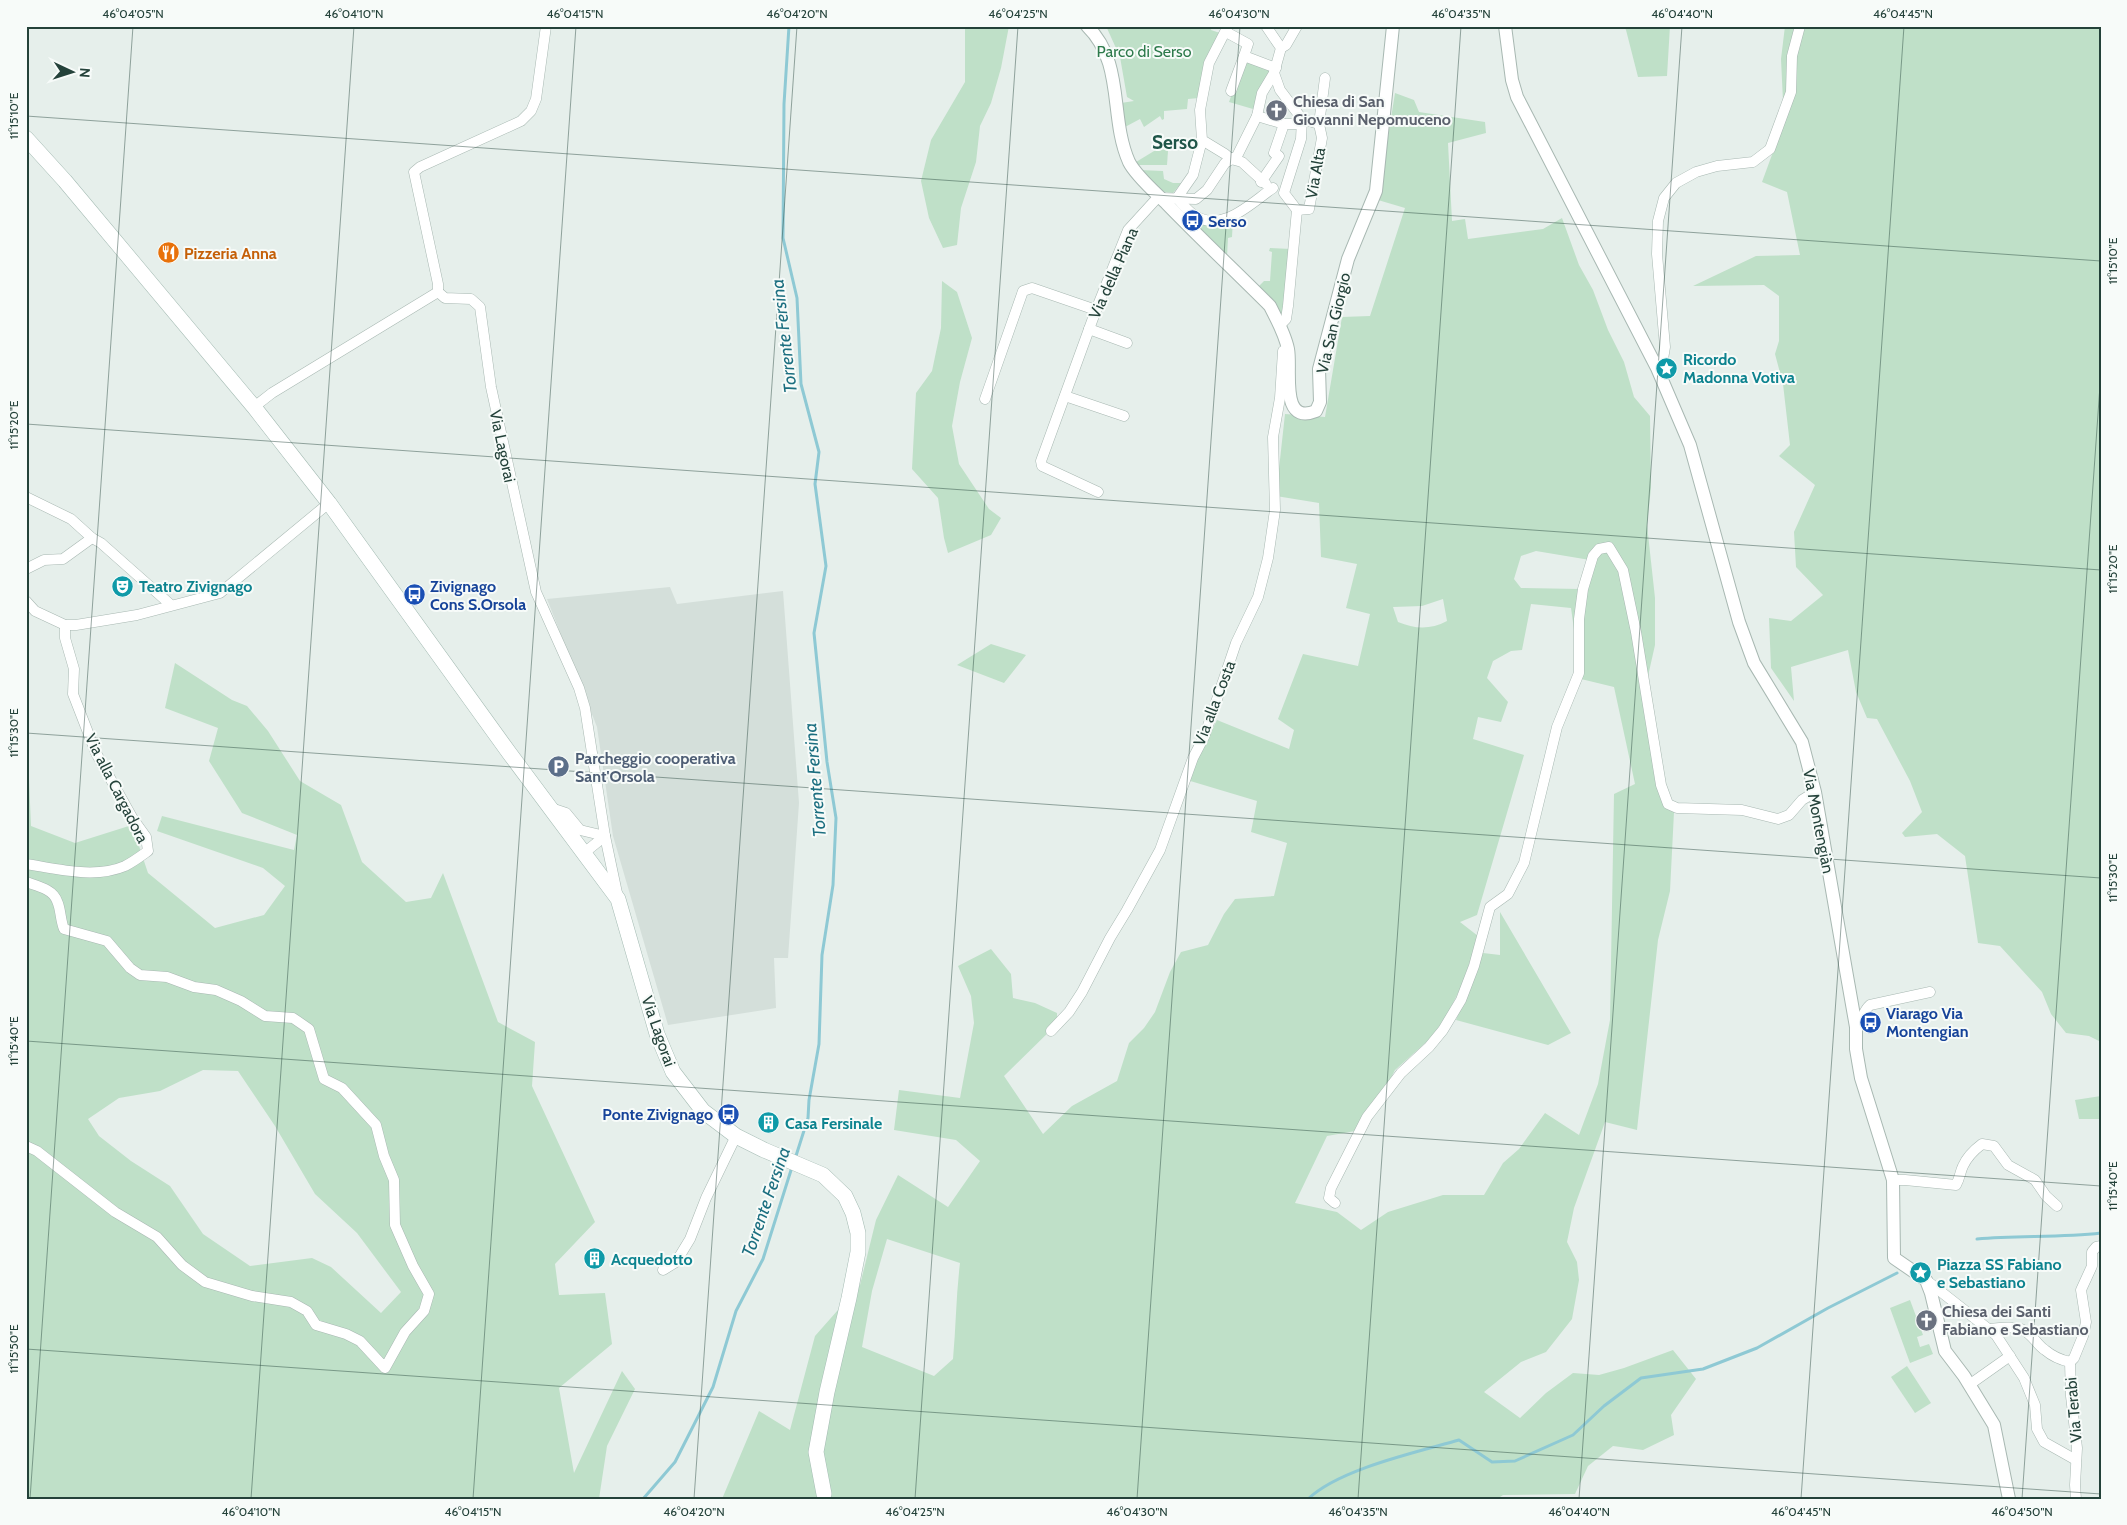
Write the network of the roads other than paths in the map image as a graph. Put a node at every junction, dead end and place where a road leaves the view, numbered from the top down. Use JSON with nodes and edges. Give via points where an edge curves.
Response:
{"nodes":[{"id":1,"x":546,"y":26,"type":"edge"},
{"id":2,"x":1087,"y":26,"type":"edge"},
{"id":3,"x":1266,"y":26,"type":"edge"},
{"id":4,"x":1297,"y":26,"type":"edge"},
{"id":5,"x":1394,"y":26,"type":"edge"},
{"id":6,"x":1505,"y":26,"type":"edge"},
{"id":7,"x":1800,"y":26,"type":"edge"},
{"id":8,"x":1227,"y":29,"type":"edge"},
{"id":9,"x":1280,"y":48,"type":"junction"},
{"id":10,"x":1244,"y":56,"type":"junction"},
{"id":11,"x":1275,"y":71,"type":"junction"},
{"id":12,"x":1324,"y":78,"type":"dead end"},
{"id":13,"x":1231,"y":91,"type":"dead end"},
{"id":14,"x":1256,"y":116,"type":"junction"},
{"id":15,"x":1302,"y":122,"type":"junction"},
{"id":16,"x":1284,"y":124,"type":"junction"},
{"id":17,"x":1319,"y":124,"type":"junction"},
{"id":18,"x":26,"y":138,"type":"edge"},
{"id":19,"x":1202,"y":140,"type":"junction"},
{"id":20,"x":1231,"y":160,"type":"junction"},
{"id":21,"x":1261,"y":182,"type":"junction"},
{"id":22,"x":1273,"y":188,"type":"junction"},
{"id":23,"x":1284,"y":193,"type":"junction"},
{"id":24,"x":1160,"y":197,"type":"junction"},
{"id":25,"x":1177,"y":198,"type":"junction"},
{"id":26,"x":1297,"y":210,"type":"junction"},
{"id":27,"x":438,"y":292,"type":"junction"},
{"id":28,"x":1096,"y":310,"type":"junction"},
{"id":29,"x":1280,"y":325,"type":"junction"},
{"id":30,"x":1089,"y":329,"type":"junction"},
{"id":31,"x":1127,"y":342,"type":"dead end"},
{"id":32,"x":1288,"y":350,"type":"junction"},
{"id":33,"x":1657,"y":368,"type":"junction"},
{"id":34,"x":1065,"y":396,"type":"junction"},
{"id":35,"x":985,"y":399,"type":"dead end"},
{"id":36,"x":254,"y":407,"type":"junction"},
{"id":37,"x":1124,"y":416,"type":"dead end"},
{"id":38,"x":1098,"y":492,"type":"dead end"},
{"id":39,"x":26,"y":497,"type":"edge"},
{"id":40,"x":329,"y":503,"type":"junction"},
{"id":41,"x":92,"y":538,"type":"junction"},
{"id":42,"x":26,"y":568,"type":"edge"},
{"id":43,"x":26,"y":600,"type":"edge"},
{"id":44,"x":171,"y":605,"type":"junction"},
{"id":45,"x":65,"y":625,"type":"junction"},
{"id":46,"x":1815,"y":792,"type":"junction"},
{"id":47,"x":552,"y":808,"type":"junction"},
{"id":48,"x":605,"y":836,"type":"junction"},
{"id":49,"x":584,"y":853,"type":"junction"},
{"id":50,"x":26,"y":864,"type":"edge"},
{"id":51,"x":26,"y":882,"type":"edge"},
{"id":52,"x":618,"y":899,"type":"junction"},
{"id":53,"x":1930,"y":992,"type":"dead end"},
{"id":54,"x":1856,"y":1027,"type":"junction"},
{"id":55,"x":1050,"y":1032,"type":"dead end"},
{"id":56,"x":736,"y":1136,"type":"junction"},
{"id":57,"x":26,"y":1146,"type":"edge"},
{"id":58,"x":1893,"y":1180,"type":"junction"},
{"id":59,"x":1336,"y":1203,"type":"dead end"},
{"id":60,"x":2057,"y":1206,"type":"dead end"},
{"id":61,"x":2101,"y":1246,"type":"edge"},
{"id":62,"x":663,"y":1270,"type":"dead end"},
{"id":63,"x":1926,"y":1280,"type":"junction"},
{"id":64,"x":1990,"y":1329,"type":"junction"},
{"id":65,"x":2010,"y":1356,"type":"junction"},
{"id":66,"x":2070,"y":1362,"type":"junction"},
{"id":67,"x":1969,"y":1385,"type":"junction"},
{"id":68,"x":2076,"y":1460,"type":"junction"},
{"id":69,"x":824,"y":1494,"type":"dead end"},
{"id":70,"x":2009,"y":1499,"type":"edge"},
{"id":71,"x":2076,"y":1499,"type":"edge"}],
"edges":[{"from":1,"to":27,"type":"street","via":[[532,112],[521,122],[414,172]]},
{"from":2,"to":24,"type":"street","name":"Via San Giorgio","via":[[1107,53],[1114,80],[1120,134],[1130,163]]},
{"from":3,"to":9,"type":"street"},
{"from":4,"to":9,"type":"street","via":[[1286,45]]},
{"from":5,"to":32,"type":"street","name":"Via San Giorgio","via":[[1376,192],[1348,259],[1319,369],[1320,402],[1316,411],[1307,414],[1297,412],[1291,404]]},
{"from":6,"to":33,"type":"street","name":"Via Montengiàn","via":[[1517,97]]},
{"from":7,"to":33,"type":"street","via":[[1792,56],[1790,92],[1770,149],[1753,162],[1696,172],[1676,183],[1664,198],[1658,221],[1657,254],[1665,347]]},
{"from":8,"to":10,"type":"street","via":[[1248,44]]},
{"from":8,"to":19,"type":"street","via":[[1209,63],[1200,110]]},
{"from":9,"to":11,"type":"street"},
{"from":10,"to":11,"type":"street"},
{"from":10,"to":13,"type":"street"},
{"from":11,"to":14,"type":"street","via":[[1262,93]]},
{"from":11,"to":15,"type":"street","via":[[1280,90]]},
{"from":12,"to":17,"type":"street","name":"Via Alta"},
{"from":14,"to":16,"type":"street","name":"Via Alta"},
{"from":14,"to":20,"type":"street","via":[[1237,156]]},
{"from":15,"to":16,"type":"street","name":"Via Alta"},
{"from":15,"to":17,"type":"street","name":"Via Alta"},
{"from":15,"to":23,"type":"street","via":[[1301,139]]},
{"from":16,"to":21,"type":"street","via":[[1274,153],[1279,156]]},
{"from":17,"to":26,"type":"street","name":"Via Alta","via":[[1322,138],[1309,209]]},
{"from":18,"to":36,"type":"main road","name":"Via Lagorai"},
{"from":19,"to":20,"type":"street"},
{"from":19,"to":25,"type":"street","via":[[1193,174]]},
{"from":20,"to":21,"type":"street","via":[[1242,162]]},
{"from":20,"to":25,"type":"street","via":[[1196,199]]},
{"from":21,"to":22,"type":"street"},
{"from":22,"to":23,"type":"street"},
{"from":22,"to":25,"type":"street","via":[[1228,219],[1210,221],[1194,215]]},
{"from":23,"to":26,"type":"street"},
{"from":24,"to":25,"type":"street"},
{"from":24,"to":28,"type":"street","name":"Via della Piana","via":[[1128,230]]},
{"from":24,"to":29,"type":"street","name":"Via San Giorgio","via":[[1270,306]]},
{"from":26,"to":29,"type":"street","via":[[1288,306],[1286,319]]},
{"from":27,"to":36,"type":"street"},
{"from":27,"to":48,"type":"street","name":"Via Lagorai","via":[[445,298],[471,299],[480,307],[490,387],[536,592],[585,708]]},
{"from":28,"to":30,"type":"street","name":"Via della Piana"},
{"from":28,"to":35,"type":"street","via":[[1032,288],[1023,291]]},
{"from":29,"to":32,"type":"street","name":"Via San Giorgio"},
{"from":30,"to":31,"type":"street","name":"Via della Piana"},
{"from":30,"to":34,"type":"street","name":"Via della Piana"},
{"from":32,"to":55,"type":"street","name":"Via alla Costa","via":[[1283,351],[1280,398],[1272,437],[1275,510],[1258,597],[1236,642],[1160,850],[1082,992]]},
{"from":33,"to":46,"type":"street","name":"Via Montengiàn","via":[[1690,445],[1739,622],[1754,663],[1802,742]]},
{"from":34,"to":37,"type":"street"},
{"from":34,"to":38,"type":"street","name":"Via della Piana","via":[[1041,461],[1042,466]]},
{"from":36,"to":40,"type":"main road","name":"Via Lagorai"},
{"from":39,"to":41,"type":"street","via":[[71,519]]},
{"from":40,"to":44,"type":"street","via":[[220,593]]},
{"from":40,"to":47,"type":"main road","name":"Via Lagorai"},
{"from":41,"to":42,"type":"street","via":[[63,559],[44,560]]},
{"from":41,"to":44,"type":"street"},
{"from":43,"to":45,"type":"street","via":[[35,611]]},
{"from":44,"to":45,"type":"street","via":[[137,615]]},
{"from":45,"to":50,"type":"street","name":"Via alla Cargadora","via":[[65,638],[74,669],[73,694],[96,753],[146,838],[148,851],[126,866],[106,871],[74,872]]},
{"from":46,"to":54,"type":"street","name":"Via Montengiàn"},
{"from":46,"to":59,"type":"street","via":[[1802,800],[1789,815],[1778,819],[1742,810],[1677,808],[1668,804],[1661,785],[1623,570],[1608,548],[1599,549],[1593,556],[1583,589],[1579,619],[1579,673],[1557,728],[1524,863],[1508,894],[1490,907],[1471,974],[1443,1030],[1401,1073],[1367,1117],[1331,1188],[1329,1198]]},
{"from":47,"to":48,"type":"street","name":"Via Lagorai","via":[[566,813],[580,830]]},
{"from":47,"to":49,"type":"main road","name":"Via Lagorai"},
{"from":48,"to":49,"type":"street"},
{"from":48,"to":52,"type":"street","name":"Via Lagorai"},
{"from":49,"to":52,"type":"main road","name":"Via Lagorai"},
{"from":51,"to":57,"type":"street","via":[[45,888],[57,900],[64,929],[107,941],[140,975],[167,977],[194,987],[216,990],[264,1016],[293,1018],[309,1029],[324,1079],[342,1088],[376,1125],[394,1180],[395,1224],[413,1266],[430,1294],[424,1311],[405,1332],[385,1368],[360,1340],[316,1325],[307,1311],[291,1302],[252,1296],[205,1282],[182,1265],[156,1237],[115,1212],[37,1151]]},
{"from":52,"to":56,"type":"main road","name":"Via Lagorai","via":[[657,1034],[673,1072],[703,1111]]},
{"from":53,"to":54,"type":"street","via":[[1870,1005]]},
{"from":54,"to":58,"type":"street","name":"Via Montengiàn","via":[[1861,1078]]},
{"from":56,"to":62,"type":"street","via":[[690,1239],[676,1262]]},
{"from":56,"to":69,"type":"main road","name":"Via Lagorai","via":[[823,1174],[845,1196],[858,1233],[858,1252],[816,1452]]},
{"from":58,"to":60,"type":"street","via":[[1956,1185],[1962,1167],[1982,1144],[1994,1146],[2008,1165],[2034,1180]]},
{"from":58,"to":63,"type":"street","name":"Via Montengiàn","via":[[1894,1258]]},
{"from":61,"to":66,"type":"street","via":[[2092,1252],[2092,1266],[2081,1290],[2086,1322]]},
{"from":63,"to":64,"type":"street"},
{"from":63,"to":67,"type":"street","via":[[1944,1351]]},
{"from":64,"to":65,"type":"street"},
{"from":64,"to":66,"type":"street","name":"Via Terabi","via":[[2020,1329],[2044,1350]]},
{"from":65,"to":67,"type":"street"},
{"from":65,"to":68,"type":"street","via":[[2035,1405],[2037,1429],[2044,1442]]},
{"from":66,"to":68,"type":"street","name":"Via Terabi"},
{"from":67,"to":70,"type":"street","via":[[1994,1426]]},
{"from":68,"to":71,"type":"street","name":"Via Terabi"}]}
